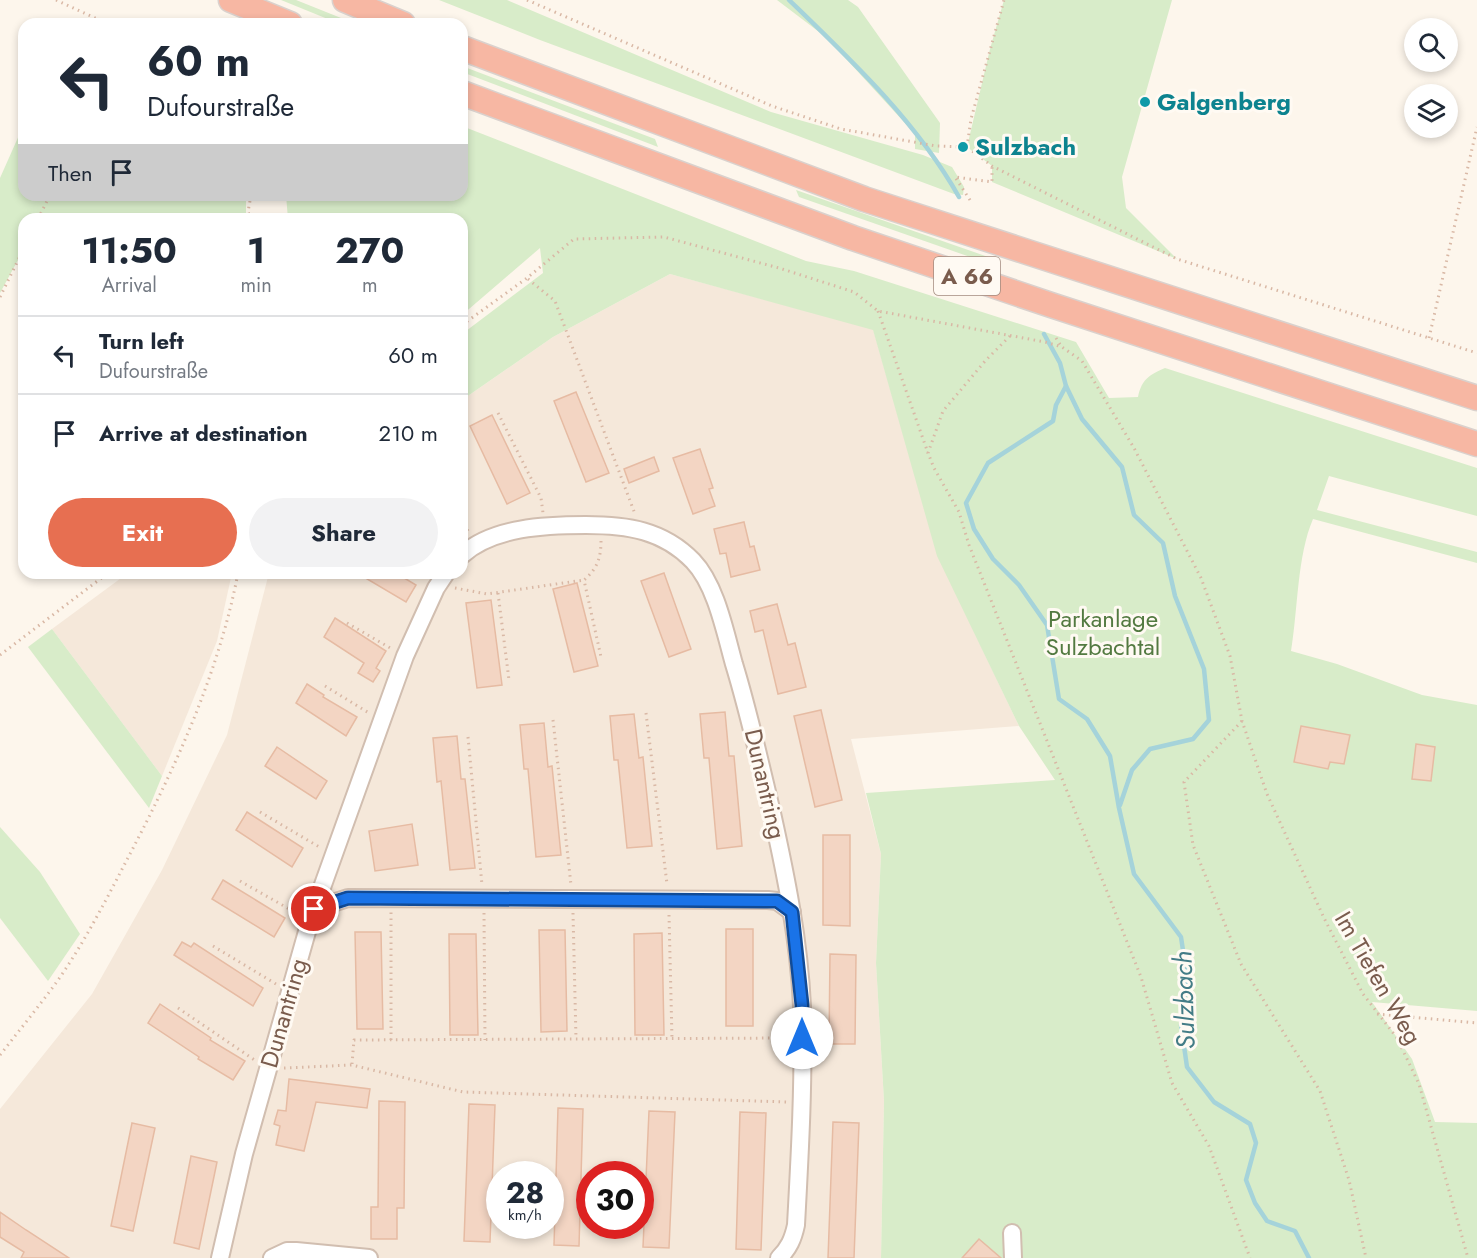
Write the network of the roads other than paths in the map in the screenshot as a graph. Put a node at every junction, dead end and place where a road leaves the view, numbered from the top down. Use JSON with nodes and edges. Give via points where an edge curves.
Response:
{"nodes":[{"id":1,"x":231,"y":0,"type":"edge"},
{"id":2,"x":345,"y":0,"type":"edge"},
{"id":3,"x":275,"y":18,"type":"edge"},
{"id":4,"x":388,"y":18,"type":"edge"},
{"id":5,"x":468,"y":50,"type":"edge"},
{"id":6,"x":468,"y":95,"type":"edge"},
{"id":7,"x":1477,"y":398,"type":"edge"},
{"id":8,"x":1477,"y":444,"type":"edge"},
{"id":9,"x":468,"y":550,"type":"edge"},
{"id":10,"x":442,"y":579,"type":"edge"},
{"id":11,"x":792,"y":912,"type":"junction"},
{"id":12,"x":312,"y":915,"type":"junction"},
{"id":13,"x":1012,"y":1233,"type":"dead end"},
{"id":14,"x":220,"y":1258,"type":"edge"},
{"id":15,"x":272,"y":1258,"type":"edge"},
{"id":16,"x":369,"y":1258,"type":"edge"},
{"id":17,"x":779,"y":1258,"type":"edge"},
{"id":18,"x":1014,"y":1258,"type":"edge"}],
"edges":[{"from":1,"to":3,"type":"highway"},
{"from":2,"to":4,"type":"highway"},
{"from":5,"to":7,"type":"highway","number":"A 66","via":[[864,199]]},
{"from":6,"to":8,"type":"highway","number":"A 66","via":[[853,238]]},
{"from":9,"to":11,"type":"street","name":"Dunantring","via":[[498,536],[545,527],[601,525],[637,528],[681,549],[695,562],[713,594],[748,710]]},
{"from":10,"to":12,"type":"street","name":"Dunantring","via":[[405,656]]},
{"from":11,"to":12,"type":"street","via":[[777,901],[768,900],[348,898]]},
{"from":11,"to":17,"type":"street","name":"Dunantring","via":[[802,1005],[801,1103],[796,1225],[787,1250]]},
{"from":12,"to":14,"type":"street","name":"Dunantring","via":[[244,1154]]},
{"from":13,"to":18,"type":"street"},
{"from":15,"to":16,"type":"street","via":[[287,1251]]}]}
